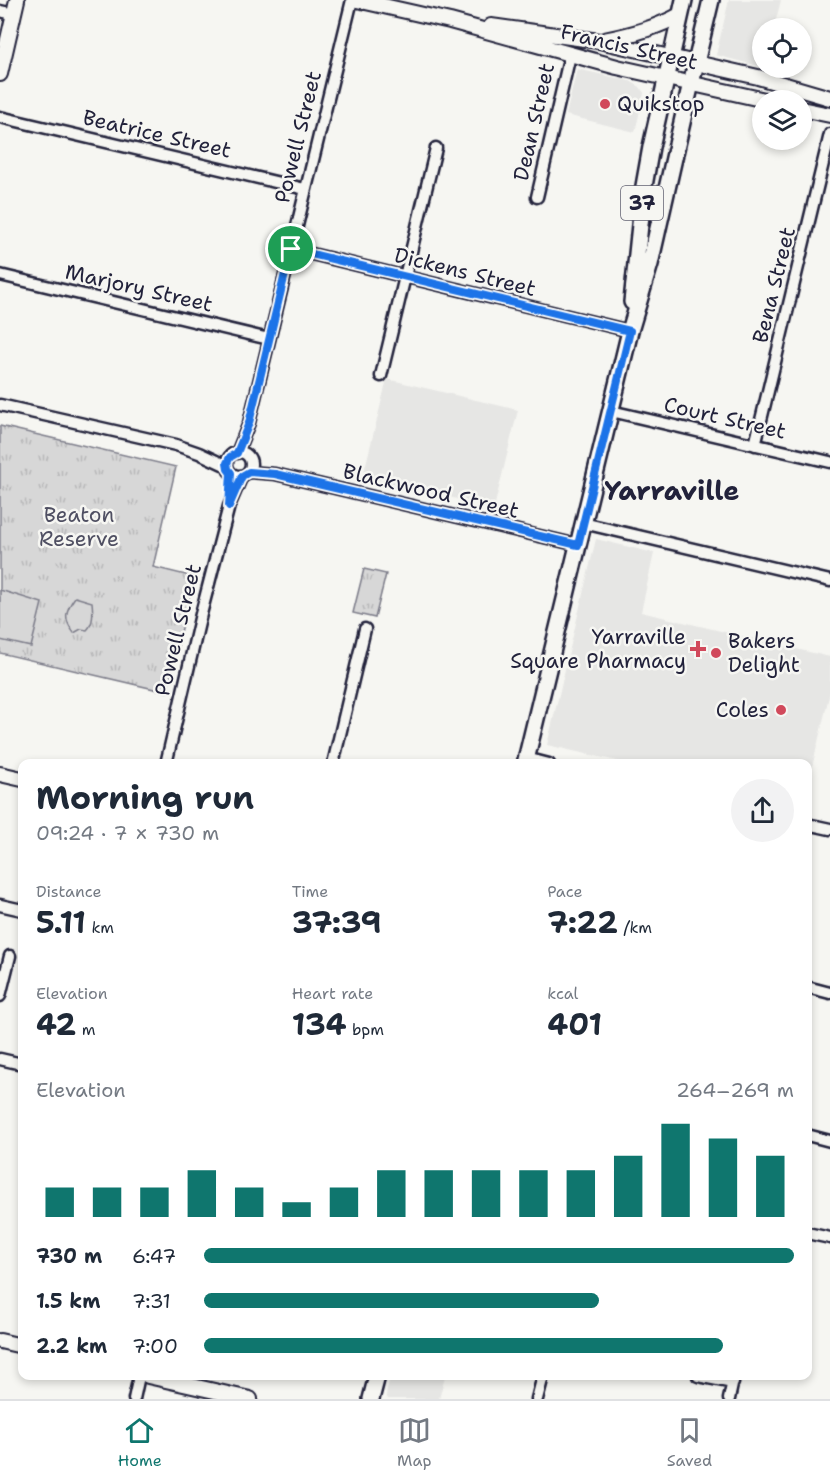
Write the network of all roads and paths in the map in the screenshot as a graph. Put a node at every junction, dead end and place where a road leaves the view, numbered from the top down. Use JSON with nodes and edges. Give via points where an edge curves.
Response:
{"nodes":[{"id":1,"x":17,"y":0,"type":"edge"},
{"id":2,"x":352,"y":0,"type":"edge"},
{"id":3,"x":357,"y":0,"type":"edge"},
{"id":4,"x":711,"y":0,"type":"edge"},
{"id":5,"x":373,"y":2,"type":"edge"},
{"id":6,"x":682,"y":8,"type":"edge"},
{"id":7,"x":0,"y":11,"type":"edge"},
{"id":8,"x":14,"y":14,"type":"junction"},
{"id":9,"x":450,"y":21,"type":"junction"},
{"id":10,"x":599,"y":41,"type":"junction"},
{"id":11,"x":570,"y":55,"type":"junction"},
{"id":12,"x":671,"y":57,"type":"junction"},
{"id":13,"x":696,"y":63,"type":"junction"},
{"id":14,"x":0,"y":74,"type":"edge"},
{"id":15,"x":666,"y":77,"type":"junction"},
{"id":16,"x":691,"y":83,"type":"junction"},
{"id":17,"x":752,"y":97,"type":"edge"},
{"id":18,"x":830,"y":98,"type":"edge"},
{"id":19,"x":812,"y":111,"type":"edge"},
{"id":20,"x":830,"y":115,"type":"edge"},
{"id":21,"x":0,"y":117,"type":"edge"},
{"id":22,"x":830,"y":134,"type":"edge"},
{"id":23,"x":436,"y":148,"type":"dead end"},
{"id":24,"x":305,"y":189,"type":"junction"},
{"id":25,"x":537,"y":197,"type":"dead end"},
{"id":26,"x":291,"y":249,"type":"junction"},
{"id":27,"x":0,"y":275,"type":"edge"},
{"id":28,"x":405,"y":278,"type":"junction"},
{"id":29,"x":630,"y":331,"type":"junction"},
{"id":30,"x":269,"y":339,"type":"junction"},
{"id":31,"x":381,"y":376,"type":"dead end"},
{"id":32,"x":0,"y":405,"type":"edge"},
{"id":33,"x":611,"y":411,"type":"junction"},
{"id":34,"x":755,"y":445,"type":"junction"},
{"id":35,"x":830,"y":462,"type":"edge"},
{"id":36,"x":239,"y":464,"type":"junction"},
{"id":37,"x":583,"y":523,"type":"junction"},
{"id":38,"x":578,"y":545,"type":"junction"},
{"id":39,"x":830,"y":581,"type":"edge"},
{"id":40,"x":365,"y":629,"type":"dead end"},
{"id":41,"x":167,"y":759,"type":"edge"},
{"id":42,"x":334,"y":759,"type":"edge"},
{"id":43,"x":526,"y":759,"type":"edge"},
{"id":44,"x":0,"y":774,"type":"edge"},
{"id":45,"x":18,"y":778,"type":"edge"},
{"id":46,"x":812,"y":825,"type":"edge"},
{"id":47,"x":830,"y":829,"type":"edge"},
{"id":48,"x":0,"y":905,"type":"edge"},
{"id":49,"x":18,"y":909,"type":"edge"},
{"id":50,"x":10,"y":956,"type":"dead end"},
{"id":51,"x":812,"y":988,"type":"edge"},
{"id":52,"x":830,"y":993,"type":"edge"},
{"id":53,"x":0,"y":996,"type":"edge"},
{"id":54,"x":0,"y":1059,"type":"edge"},
{"id":55,"x":18,"y":1063,"type":"edge"},
{"id":56,"x":812,"y":1136,"type":"edge"},
{"id":57,"x":830,"y":1141,"type":"edge"},
{"id":58,"x":812,"y":1234,"type":"edge"},
{"id":59,"x":830,"y":1238,"type":"edge"},
{"id":60,"x":0,"y":1341,"type":"edge"},
{"id":61,"x":18,"y":1345,"type":"edge"},
{"id":62,"x":138,"y":1380,"type":"edge"},
{"id":63,"x":166,"y":1380,"type":"edge"},
{"id":64,"x":376,"y":1380,"type":"edge"},
{"id":65,"x":542,"y":1380,"type":"edge"},
{"id":66,"x":734,"y":1380,"type":"edge"},
{"id":67,"x":134,"y":1399,"type":"edge"},
{"id":68,"x":250,"y":1399,"type":"edge"},
{"id":69,"x":371,"y":1399,"type":"edge"},
{"id":70,"x":537,"y":1399,"type":"edge"},
{"id":71,"x":729,"y":1399,"type":"edge"}],
"edges":[{"from":1,"to":8,"type":"main road"},
{"from":2,"to":24,"type":"street","name":"Powell Street"},
{"from":3,"to":5,"type":"main road","name":"Francis Street"},
{"from":4,"to":13,"type":"main road","number":"37"},
{"from":5,"to":9,"type":"main road","name":"Francis Street"},
{"from":6,"to":10,"type":"main road","via":[[658,25]]},
{"from":6,"to":12,"type":"main road","number":"37"},
{"from":7,"to":8,"type":"street"},
{"from":8,"to":14,"type":"main road"},
{"from":9,"to":10,"type":"main road","name":"Francis Street"},
{"from":9,"to":11,"type":"main road","name":"Francis Street"},
{"from":10,"to":12,"type":"main road","name":"Francis Street"},
{"from":11,"to":15,"type":"main road","name":"Francis Street"},
{"from":11,"to":25,"type":"street","name":"Dean Street"},
{"from":12,"to":13,"type":"main road","name":"Francis Street"},
{"from":12,"to":15,"type":"main road","number":"37"},
{"from":13,"to":16,"type":"main road","number":"37"},
{"from":13,"to":18,"type":"main road","name":"Francis Street"},
{"from":15,"to":16,"type":"main road","name":"Francis Street"},
{"from":15,"to":29,"type":"main road","number":"37","via":[[644,186]]},
{"from":16,"to":17,"type":"main road","name":"Francis Street"},
{"from":16,"to":29,"type":"main road","number":"37","via":[[650,264]]},
{"from":19,"to":20,"type":"main road"},
{"from":21,"to":24,"type":"street","name":"Beatrice Street"},
{"from":22,"to":34,"type":"street","name":"Bena Street"},
{"from":23,"to":28,"type":"street"},
{"from":24,"to":26,"type":"street","name":"Powell Street"},
{"from":26,"to":28,"type":"street","name":"Dickens Street"},
{"from":26,"to":30,"type":"street","name":"Powell Street"},
{"from":27,"to":30,"type":"street","name":"Marjory Street"},
{"from":28,"to":29,"type":"street","name":"Dickens Street"},
{"from":28,"to":31,"type":"street"},
{"from":29,"to":33,"type":"main road","number":"37"},
{"from":30,"to":36,"type":"street","name":"Powell Street"},
{"from":32,"to":36,"type":"street","name":"Blackwood Street","via":[[176,445]]},
{"from":33,"to":34,"type":"street","name":"Court Street"},
{"from":33,"to":37,"type":"main road","number":"37"},
{"from":34,"to":35,"type":"street","name":"Court Street"},
{"from":36,"to":38,"type":"street","name":"Blackwood Street"},
{"from":36,"to":41,"type":"street","name":"Powell Street"},
{"from":37,"to":38,"type":"main road","number":"37"},
{"from":37,"to":39,"type":"street"},
{"from":38,"to":43,"type":"main road","number":"37"},
{"from":40,"to":42,"type":"street"},
{"from":44,"to":45,"type":"main road"},
{"from":46,"to":47,"type":"street"},
{"from":48,"to":49,"type":"street"},
{"from":50,"to":53,"type":"street"},
{"from":51,"to":52,"type":"street"},
{"from":54,"to":55,"type":"street"},
{"from":56,"to":57,"type":"street"},
{"from":58,"to":59,"type":"street"},
{"from":60,"to":61,"type":"main road"},
{"from":62,"to":67,"type":"street"},
{"from":63,"to":68,"type":"main road"},
{"from":64,"to":69,"type":"main road"},
{"from":65,"to":70,"type":"street"},
{"from":66,"to":71,"type":"street"}]}
